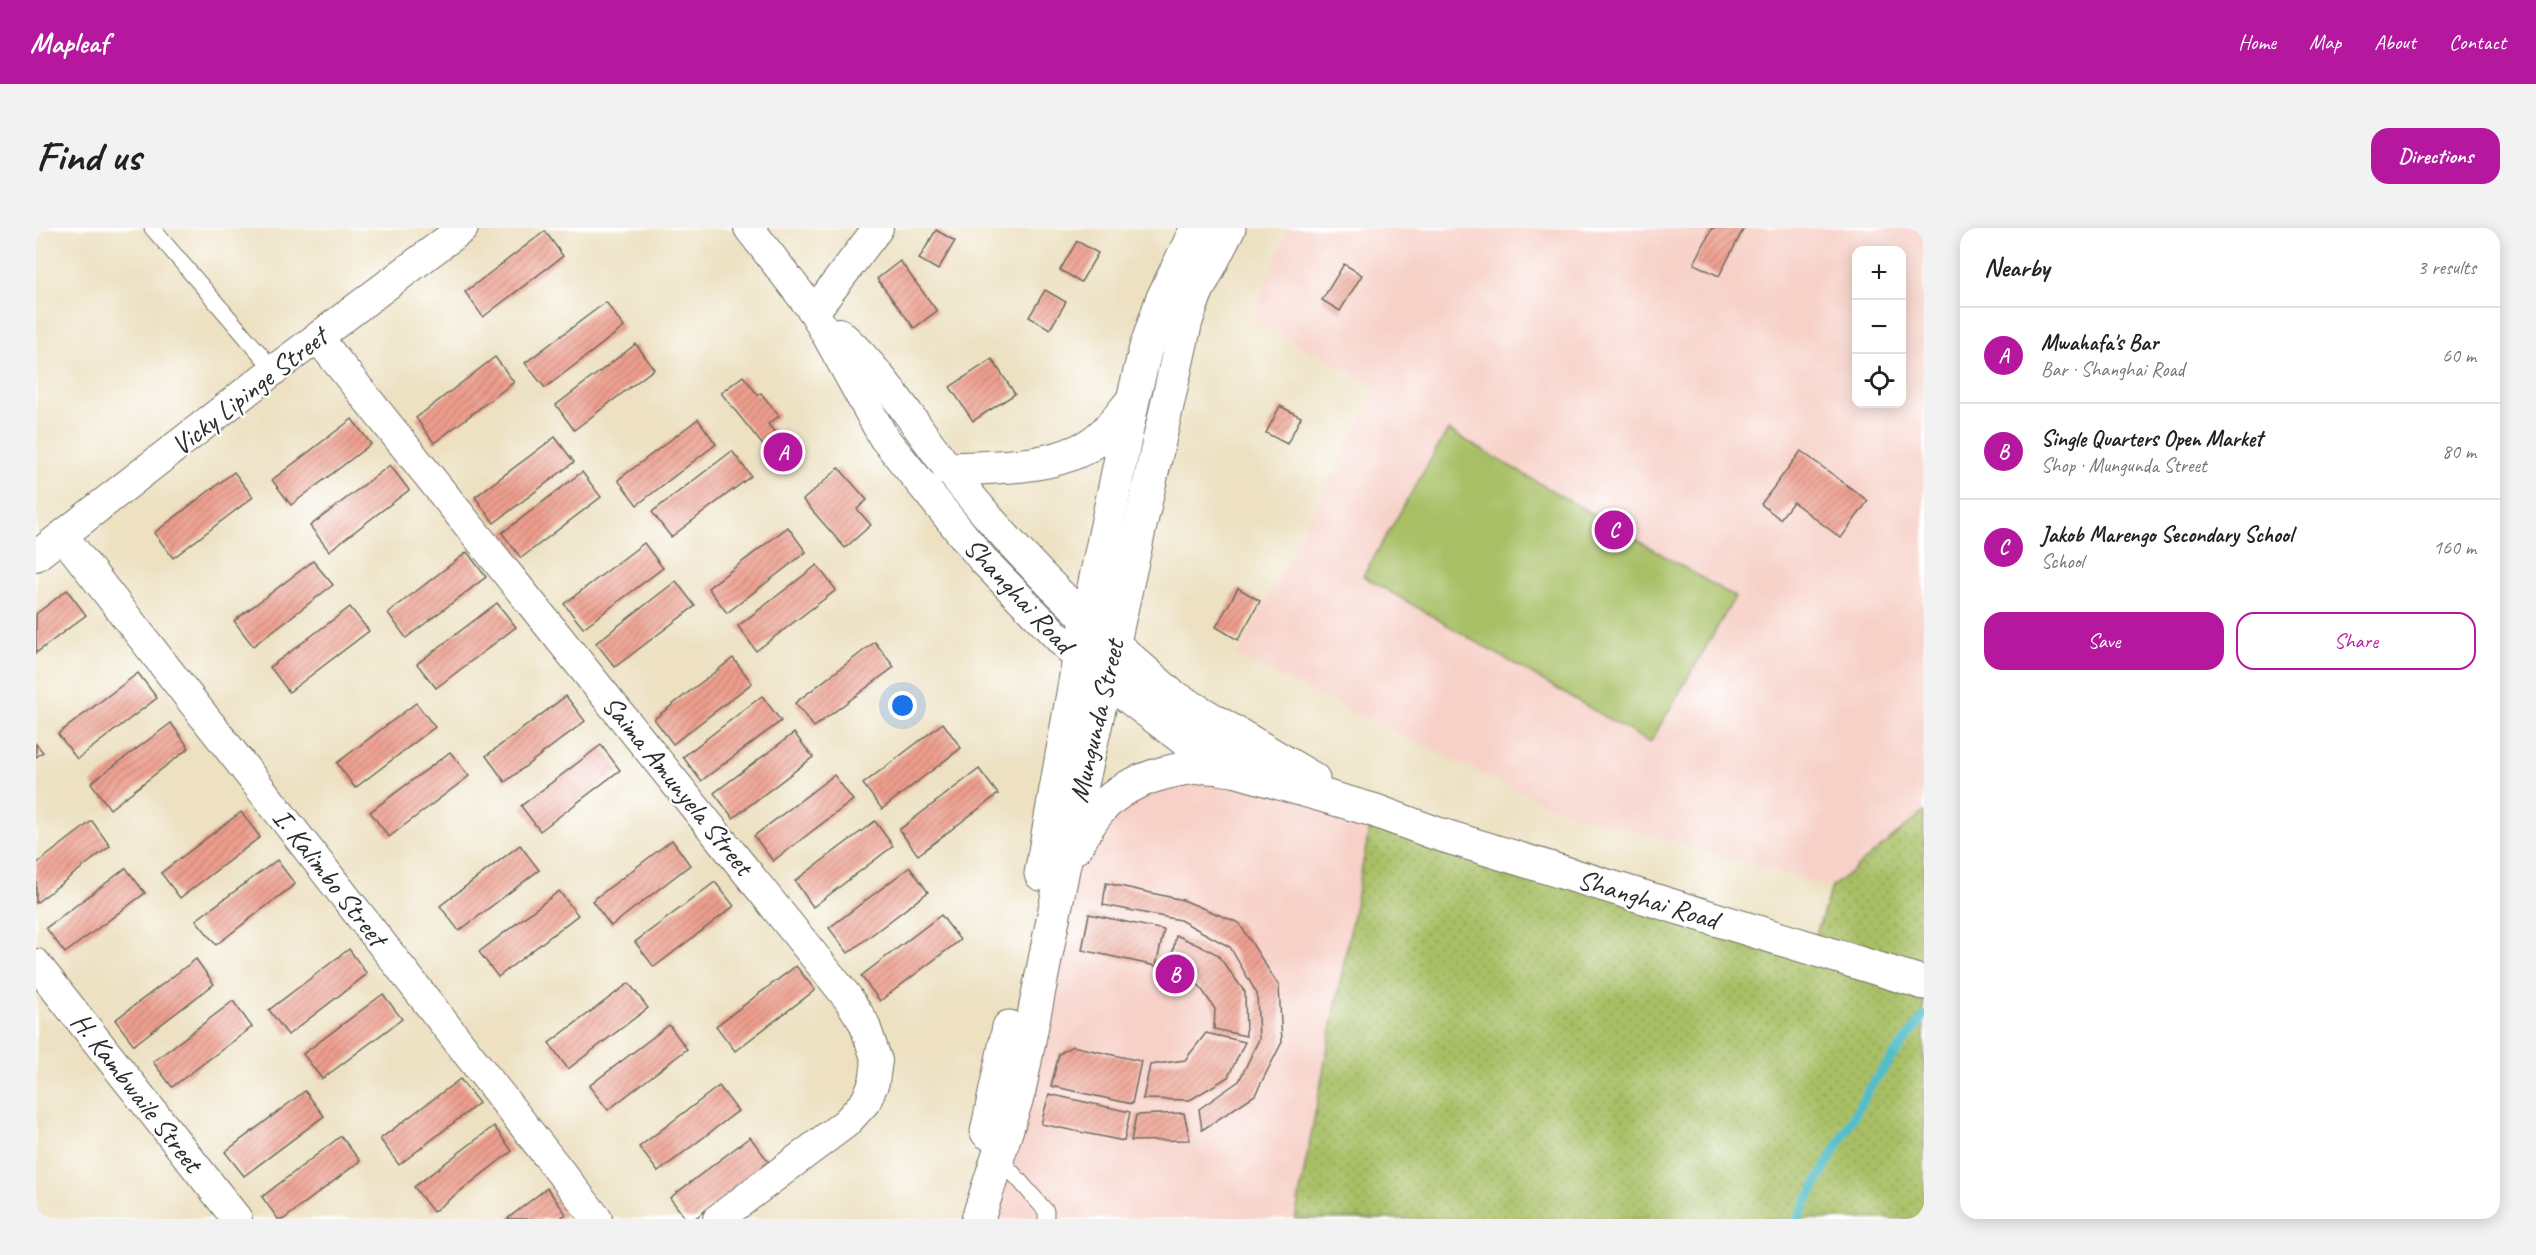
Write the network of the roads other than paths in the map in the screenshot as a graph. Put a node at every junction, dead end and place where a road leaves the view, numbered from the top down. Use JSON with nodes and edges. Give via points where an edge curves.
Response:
{"nodes":[{"id":1,"x":152,"y":228,"type":"edge"},
{"id":2,"x":463,"y":228,"type":"edge"},
{"id":3,"x":749,"y":228,"type":"edge"},
{"id":4,"x":878,"y":228,"type":"edge"},
{"id":5,"x":1197,"y":228,"type":"edge"},
{"id":6,"x":1229,"y":228,"type":"edge"},
{"id":7,"x":814,"y":312,"type":"junction"},
{"id":8,"x":318,"y":338,"type":"junction"},
{"id":9,"x":274,"y":370,"type":"junction"},
{"id":10,"x":1133,"y":400,"type":"junction"},
{"id":11,"x":949,"y":469,"type":"junction"},
{"id":12,"x":63,"y":536,"type":"junction"},
{"id":13,"x":36,"y":556,"type":"edge"},
{"id":14,"x":1087,"y":620,"type":"junction"},
{"id":15,"x":1113,"y":645,"type":"junction"},
{"id":16,"x":1079,"y":659,"type":"junction"},
{"id":17,"x":1107,"y":680,"type":"junction"},
{"id":18,"x":1234,"y":770,"type":"junction"},
{"id":19,"x":1373,"y":810,"type":"junction"},
{"id":20,"x":1063,"y":869,"type":"junction"},
{"id":21,"x":36,"y":964,"type":"edge"},
{"id":22,"x":1924,"y":983,"type":"edge"},
{"id":23,"x":999,"y":1157,"type":"junction"},
{"id":24,"x":237,"y":1219,"type":"edge"},
{"id":25,"x":597,"y":1219,"type":"edge"},
{"id":26,"x":718,"y":1219,"type":"edge"},
{"id":27,"x":970,"y":1219,"type":"edge"},
{"id":28,"x":978,"y":1219,"type":"edge"},
{"id":29,"x":1046,"y":1219,"type":"edge"}],
"edges":[{"from":1,"to":9,"type":"lane"},
{"from":2,"to":8,"type":"street","name":"Vicky Lipinge Street"},
{"from":3,"to":7,"type":"street","name":"Shanghai Road"},
{"from":4,"to":7,"type":"street"},
{"from":5,"to":10,"type":"street","name":"Mungunda Street","via":[[1162,300]]},
{"from":6,"to":15,"type":"street","name":"Mungunda Street","via":[[1186,321]]},
{"from":7,"to":11,"type":"street","name":"Shanghai Road","via":[[849,342]]},
{"from":7,"to":16,"type":"street","name":"Shanghai Road","via":[[884,438],[982,560]]},
{"from":8,"to":9,"type":"street","name":"Vicky Lipinge Street"},
{"from":8,"to":26,"type":"street","name":"Saima Amunyela Street","via":[[848,998],[864,1023],[877,1061],[866,1101],[846,1123]]},
{"from":9,"to":12,"type":"street","name":"Vicky Lipinge Street"},
{"from":10,"to":11,"type":"street","via":[[1093,443],[1062,456],[1015,467]]},
{"from":10,"to":14,"type":"street","name":"Mungunda Street"},
{"from":11,"to":14,"type":"street","name":"Shanghai Road","via":[[1038,573]]},
{"from":12,"to":13,"type":"street","name":"Vicky Lipinge Street"},
{"from":12,"to":25,"type":"street","name":"I. Kalimbo Street"},
{"from":14,"to":15,"type":"street","name":"Shanghai Road"},
{"from":14,"to":16,"type":"street","name":"Mungunda Street"},
{"from":15,"to":17,"type":"street","name":"Mungunda Street"},
{"from":15,"to":19,"type":"street","name":"Shanghai Road","via":[[1171,695],[1199,713]]},
{"from":16,"to":17,"type":"street","name":"Shanghai Road"},
{"from":16,"to":27,"type":"street","name":"Mungunda Street","via":[[1041,871]]},
{"from":17,"to":18,"type":"street","name":"Shanghai Road","via":[[1192,745]]},
{"from":17,"to":20,"type":"street","name":"Mungunda Street"},
{"from":18,"to":19,"type":"street","name":"Shanghai Road"},
{"from":18,"to":20,"type":"street","via":[[1201,767],[1167,773],[1113,797],[1091,820]]},
{"from":19,"to":22,"type":"street","name":"Shanghai Road","via":[[1446,837]]},
{"from":20,"to":23,"type":"street","name":"Mungunda Street","via":[[1019,1091]]},
{"from":21,"to":24,"type":"street","name":"H. Kambwaile Street"},
{"from":23,"to":28,"type":"street","name":"Mungunda Street"},
{"from":23,"to":29,"type":"lane","via":[[1046,1211]]}]}
